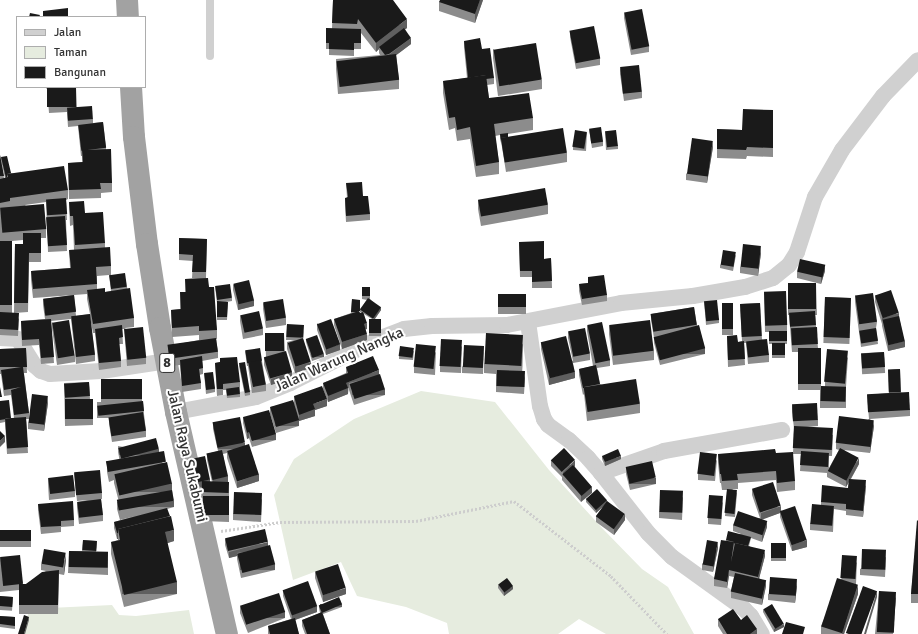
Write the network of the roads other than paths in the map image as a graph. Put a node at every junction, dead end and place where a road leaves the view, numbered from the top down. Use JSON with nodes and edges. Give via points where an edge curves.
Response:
{"nodes":[{"id":1,"x":127,"y":0,"type":"edge"},
{"id":2,"x":210,"y":0,"type":"edge"},
{"id":3,"x":128,"y":16,"type":"edge"},
{"id":4,"x":210,"y":56,"type":"dead end"},
{"id":5,"x":918,"y":60,"type":"edge"},
{"id":6,"x":131,"y":88,"type":"edge"},
{"id":7,"x":528,"y":322,"type":"junction"},
{"id":8,"x":0,"y":338,"type":"edge"},
{"id":9,"x":167,"y":361,"type":"junction"},
{"id":10,"x":176,"y":412,"type":"junction"},
{"id":11,"x":782,"y":430,"type":"dead end"},
{"id":12,"x":601,"y":473,"type":"junction"},
{"id":13,"x":227,"y":634,"type":"edge"},
{"id":14,"x":762,"y":634,"type":"edge"}],
"edges":[{"from":1,"to":3,"type":"highway"},
{"from":2,"to":4,"type":"lane"},
{"from":5,"to":7,"type":"street","name":"Jalan Warung Nangka","via":[[883,96],[838,156],[815,196],[797,252],[789,265],[779,274],[764,282],[745,287],[693,296],[615,304]]},
{"from":6,"to":9,"type":"highway","name":"Jalan Raya Sukabumi","number":"8","via":[[134,137],[147,244]]},
{"from":7,"to":10,"type":"street","name":"Jalan Warung Nangka","via":[[495,326],[432,326],[404,329],[378,339],[290,383],[256,396]]},
{"from":7,"to":12,"type":"street","via":[[544,419],[579,449]]},
{"from":8,"to":9,"type":"street","via":[[18,339],[34,365],[50,374],[100,371]]},
{"from":9,"to":10,"type":"highway","name":"Jalan Raya Sukabumi","number":"8"},
{"from":10,"to":13,"type":"highway","name":"Jalan Raya Sukabumi","number":"8"},
{"from":11,"to":12,"type":"street","via":[[664,451]]},
{"from":12,"to":14,"type":"street","via":[[648,533],[672,557],[744,609]]}]}
